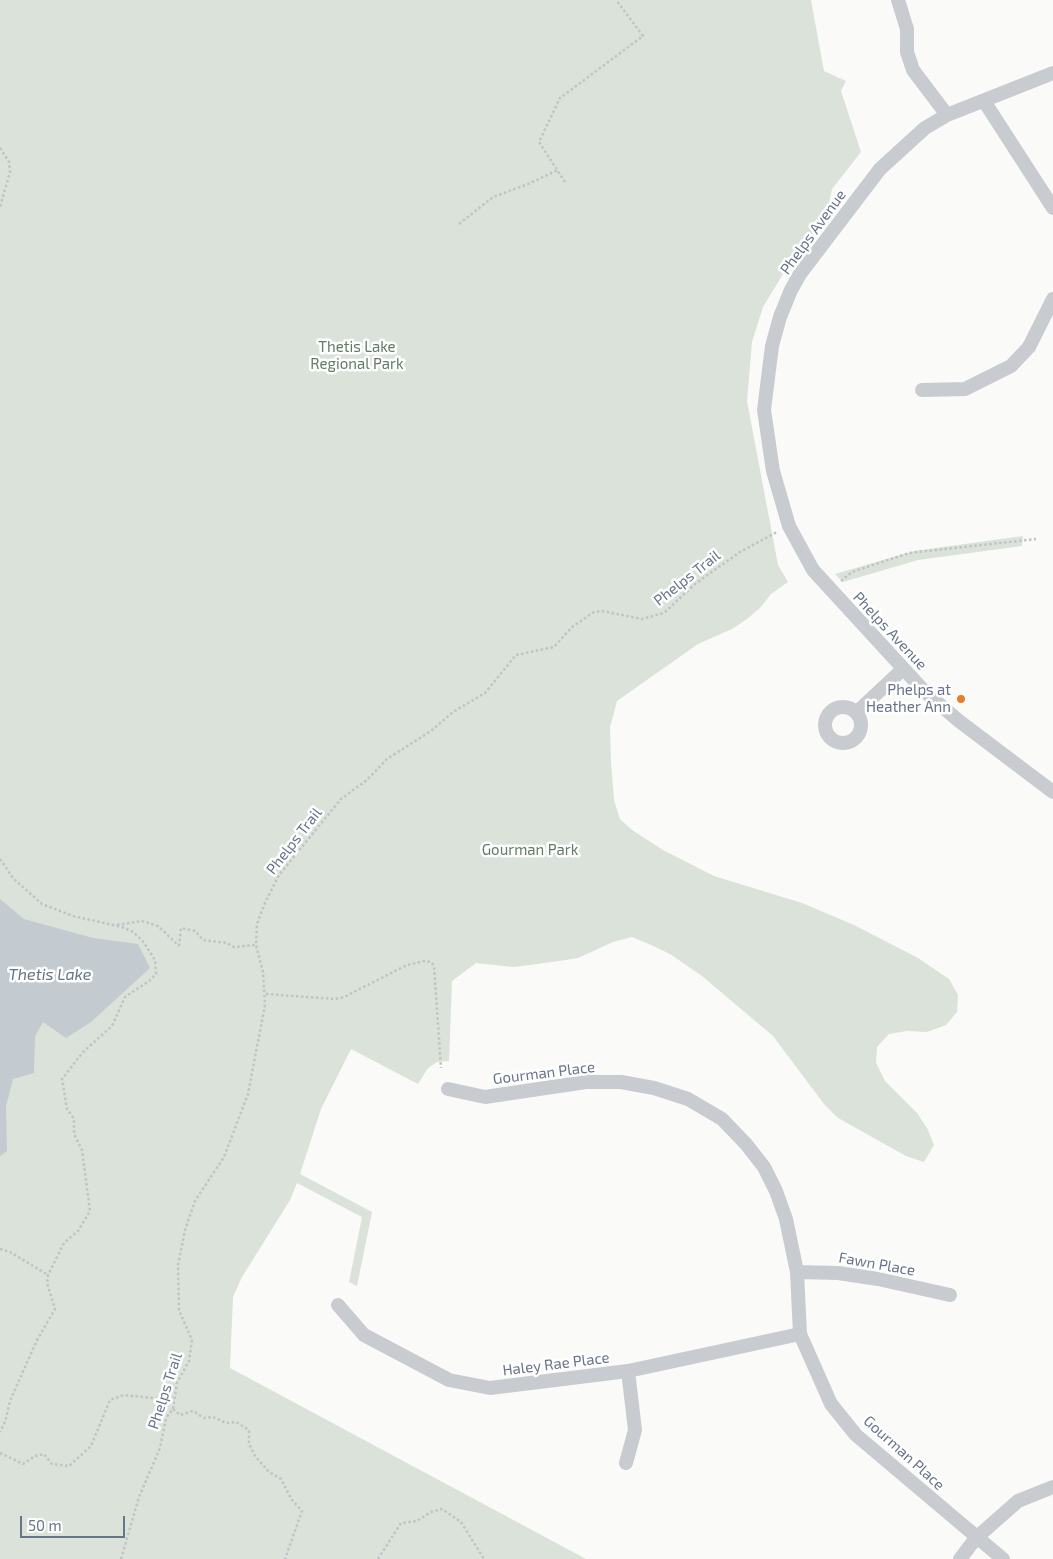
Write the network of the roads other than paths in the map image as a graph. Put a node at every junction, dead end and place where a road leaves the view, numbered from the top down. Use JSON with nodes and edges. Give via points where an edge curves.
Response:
{"nodes":[{"id":1,"x":898,"y":0,"type":"edge"},
{"id":2,"x":1053,"y":73,"type":"edge"},
{"id":3,"x":984,"y":101,"type":"junction"},
{"id":4,"x":947,"y":115,"type":"junction"},
{"id":5,"x":1053,"y":208,"type":"edge"},
{"id":6,"x":1053,"y":299,"type":"edge"},
{"id":7,"x":922,"y":390,"type":"dead end"},
{"id":8,"x":903,"y":669,"type":"junction"},
{"id":9,"x":857,"y":712,"type":"dead end"},
{"id":10,"x":1053,"y":792,"type":"edge"},
{"id":11,"x":448,"y":1089,"type":"dead end"},
{"id":12,"x":797,"y":1272,"type":"junction"},
{"id":13,"x":950,"y":1296,"type":"dead end"},
{"id":14,"x":338,"y":1305,"type":"dead end"},
{"id":15,"x":800,"y":1334,"type":"junction"},
{"id":16,"x":628,"y":1371,"type":"junction"},
{"id":17,"x":626,"y":1463,"type":"dead end"},
{"id":18,"x":1053,"y":1487,"type":"edge"},
{"id":19,"x":976,"y":1538,"type":"junction"},
{"id":20,"x":960,"y":1559,"type":"edge"},
{"id":21,"x":1003,"y":1559,"type":"edge"}],
"edges":[{"from":1,"to":4,"type":"street","via":[[907,29],[907,52],[913,70]]},
{"from":2,"to":3,"type":"street","name":"Phelps Avenue"},
{"from":3,"to":4,"type":"street","name":"Phelps Avenue"},
{"from":3,"to":5,"type":"street"},
{"from":4,"to":8,"type":"street","name":"Phelps Avenue","via":[[910,140],[880,169],[800,274],[780,317],[766,378],[764,410],[773,471],[789,526],[812,570]]},
{"from":6,"to":7,"type":"street","via":[[1029,347],[1012,366],[964,389]]},
{"from":8,"to":9,"type":"street"},
{"from":8,"to":10,"type":"street","name":"Phelps Avenue","via":[[959,721]]},
{"from":11,"to":12,"type":"street","name":"Gourman Place","via":[[485,1097],[586,1082],[621,1082],[688,1099],[722,1119],[764,1167],[786,1219]]},
{"from":12,"to":13,"type":"street","name":"Fawn Place","via":[[838,1272]]},
{"from":12,"to":15,"type":"street","name":"Gourman Place"},
{"from":14,"to":16,"type":"street","name":"Haley Rae Place","via":[[364,1335],[449,1380],[490,1388]]},
{"from":15,"to":16,"type":"street","name":"Haley Rae Place"},
{"from":15,"to":19,"type":"street","name":"Gourman Place","via":[[831,1404],[856,1435]]},
{"from":16,"to":17,"type":"street","via":[[635,1430]]},
{"from":18,"to":19,"type":"street","via":[[1018,1501]]},
{"from":19,"to":20,"type":"street"},
{"from":19,"to":21,"type":"street","name":"Gourman Place"}]}
